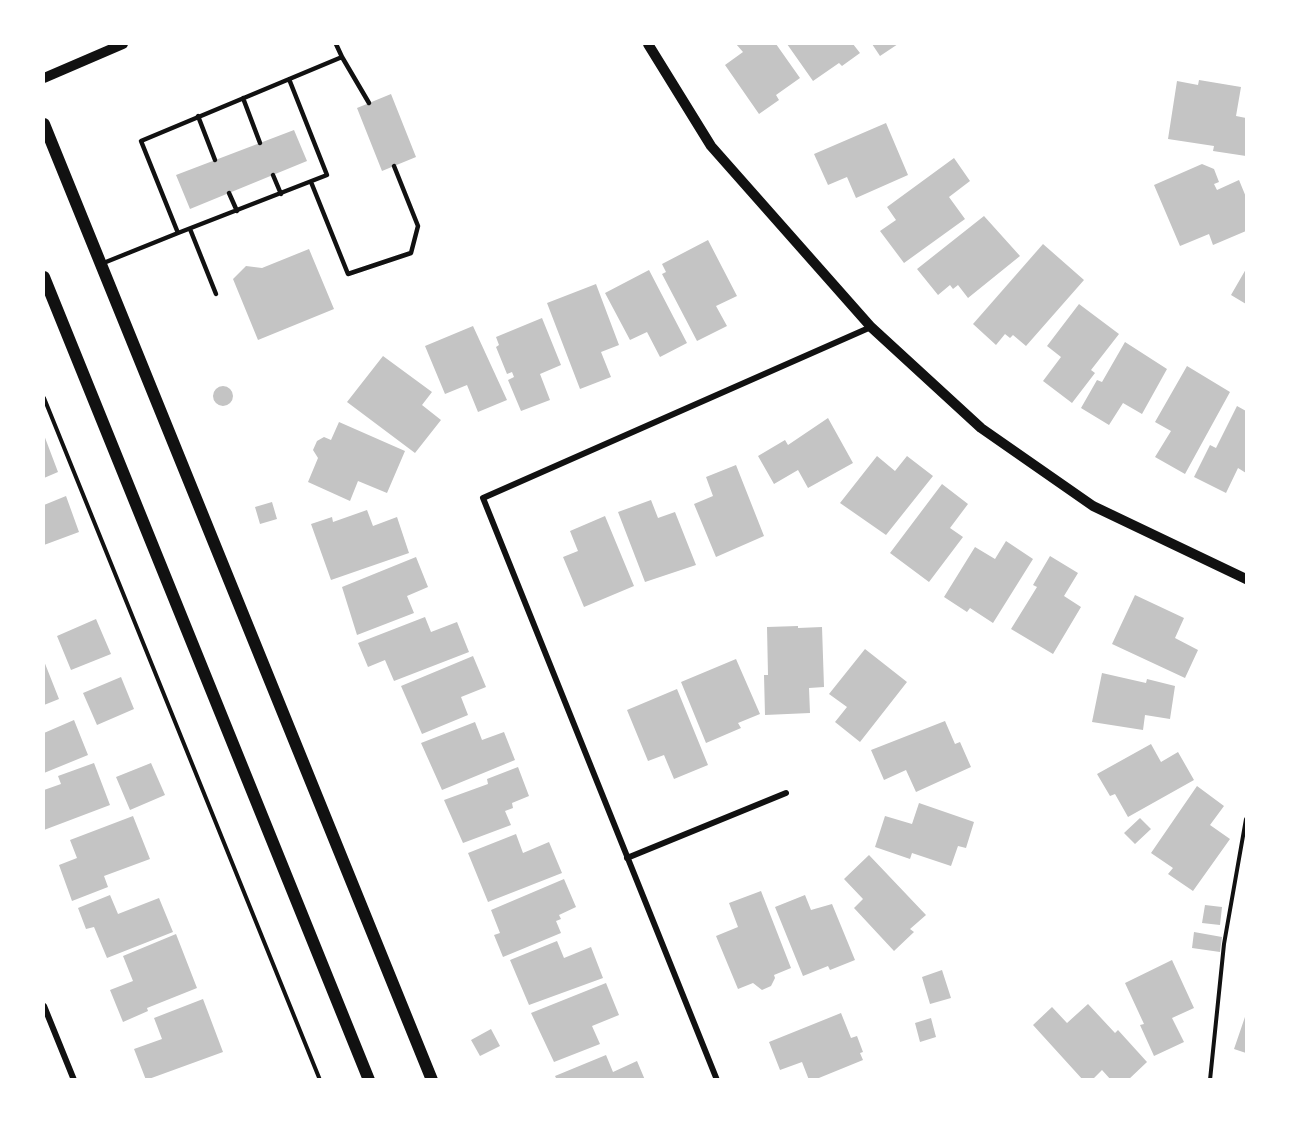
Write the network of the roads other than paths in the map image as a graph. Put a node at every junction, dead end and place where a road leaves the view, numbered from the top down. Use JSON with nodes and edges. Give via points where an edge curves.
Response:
{"nodes":[{"id":1,"x":123,"y":44,"type":"edge"},
{"id":2,"x":336,"y":44,"type":"edge"},
{"id":3,"x":648,"y":44,"type":"edge"},
{"id":4,"x":342,"y":57,"type":"junction"},
{"id":5,"x":44,"y":78,"type":"edge"},
{"id":6,"x":289,"y":79,"type":"junction"},
{"id":7,"x":243,"y":98,"type":"junction"},
{"id":8,"x":369,"y":103,"type":"dead end"},
{"id":9,"x":198,"y":116,"type":"junction"},
{"id":10,"x":44,"y":124,"type":"edge"},
{"id":11,"x":260,"y":143,"type":"dead end"},
{"id":12,"x":215,"y":160,"type":"dead end"},
{"id":13,"x":394,"y":166,"type":"dead end"},
{"id":14,"x":273,"y":174,"type":"dead end"},
{"id":15,"x":311,"y":182,"type":"junction"},
{"id":16,"x":229,"y":192,"type":"dead end"},
{"id":17,"x":281,"y":194,"type":"junction"},
{"id":18,"x":237,"y":211,"type":"junction"},
{"id":19,"x":190,"y":229,"type":"junction"},
{"id":20,"x":178,"y":233,"type":"junction"},
{"id":21,"x":101,"y":264,"type":"junction"},
{"id":22,"x":44,"y":277,"type":"edge"},
{"id":23,"x":216,"y":294,"type":"dead end"},
{"id":24,"x":871,"y":327,"type":"junction"},
{"id":25,"x":1246,"y":579,"type":"edge"},
{"id":26,"x":786,"y":793,"type":"dead end"},
{"id":27,"x":627,"y":858,"type":"junction"},
{"id":28,"x":44,"y":1006,"type":"edge"},
{"id":29,"x":74,"y":1080,"type":"edge"},
{"id":30,"x":369,"y":1080,"type":"edge"},
{"id":31,"x":432,"y":1080,"type":"edge"},
{"id":32,"x":717,"y":1080,"type":"edge"}],
"edges":[{"from":1,"to":5,"type":"street"},
{"from":2,"to":4,"type":"lane"},
{"from":3,"to":24,"type":"street","via":[[711,146]]},
{"from":4,"to":6,"type":"lane"},
{"from":4,"to":8,"type":"lane"},
{"from":6,"to":7,"type":"lane"},
{"from":6,"to":15,"type":"lane","via":[[327,175]]},
{"from":7,"to":9,"type":"lane"},
{"from":7,"to":11,"type":"lane"},
{"from":9,"to":12,"type":"lane"},
{"from":9,"to":20,"type":"lane","via":[[141,141]]},
{"from":10,"to":21,"type":"main road"},
{"from":13,"to":15,"type":"lane","via":[[418,226],[411,253],[348,274]]},
{"from":14,"to":17,"type":"lane"},
{"from":15,"to":17,"type":"lane"},
{"from":16,"to":18,"type":"lane"},
{"from":17,"to":18,"type":"lane"},
{"from":18,"to":19,"type":"lane"},
{"from":19,"to":20,"type":"lane"},
{"from":19,"to":23,"type":"lane"},
{"from":20,"to":21,"type":"lane"},
{"from":21,"to":31,"type":"main road"},
{"from":22,"to":30,"type":"main road"},
{"from":24,"to":25,"type":"street","via":[[981,428],[1093,506]]},
{"from":24,"to":27,"type":"street","via":[[483,498]]},
{"from":26,"to":27,"type":"street"},
{"from":27,"to":32,"type":"street"},
{"from":28,"to":29,"type":"street"}]}
